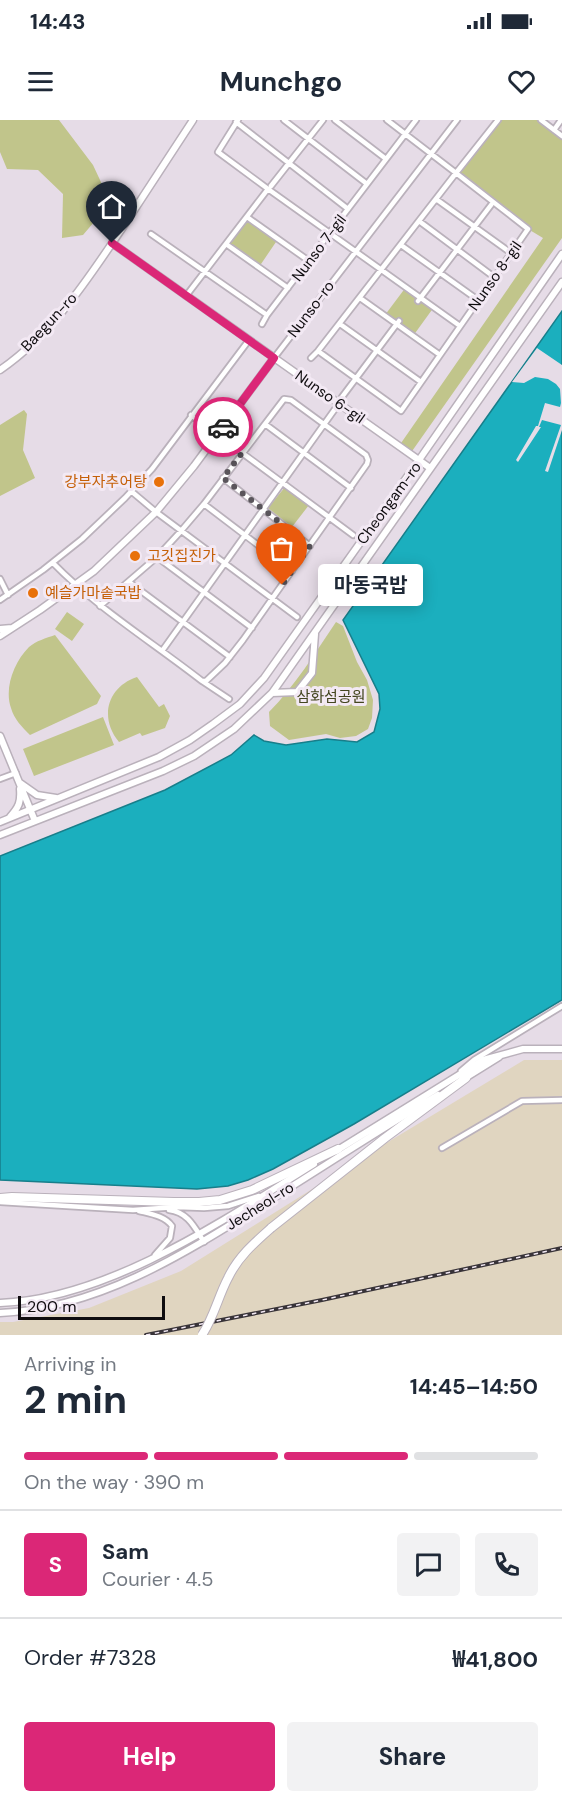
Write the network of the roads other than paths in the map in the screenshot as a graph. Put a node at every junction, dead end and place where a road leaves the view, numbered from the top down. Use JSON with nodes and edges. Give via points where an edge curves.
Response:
{"nodes":[{"id":1,"x":193,"y":120,"type":"edge"},
{"id":2,"x":284,"y":120,"type":"edge"},
{"id":3,"x":323,"y":120,"type":"edge"},
{"id":4,"x":335,"y":120,"type":"edge"},
{"id":5,"x":387,"y":120,"type":"edge"},
{"id":6,"x":416,"y":120,"type":"edge"},
{"id":7,"x":457,"y":120,"type":"edge"},
{"id":8,"x":498,"y":120,"type":"edge"},
{"id":9,"x":541,"y":120,"type":"edge"},
{"id":10,"x":561,"y":120,"type":"edge"},
{"id":11,"x":237,"y":121,"type":"edge"},
{"id":12,"x":554,"y":130,"type":"junction"},
{"id":13,"x":405,"y":134,"type":"junction"},
{"id":14,"x":562,"y":136,"type":"edge"},
{"id":15,"x":308,"y":139,"type":"junction"},
{"id":16,"x":431,"y":153,"type":"junction"},
{"id":17,"x":386,"y":159,"type":"junction"},
{"id":18,"x":289,"y":163,"type":"junction"},
{"id":19,"x":456,"y":173,"type":"junction"},
{"id":20,"x":367,"y":184,"type":"junction"},
{"id":21,"x":270,"y":188,"type":"junction"},
{"id":22,"x":436,"y":199,"type":"junction"},
{"id":23,"x":491,"y":205,"type":"dead end"},
{"id":24,"x":348,"y":209,"type":"junction"},
{"id":25,"x":247,"y":217,"type":"junction"},
{"id":26,"x":419,"y":222,"type":"junction"},
{"id":27,"x":474,"y":226,"type":"junction"},
{"id":28,"x":330,"y":233,"type":"junction"},
{"id":29,"x":151,"y":234,"type":"dead end"},
{"id":30,"x":112,"y":243,"type":"junction"},
{"id":31,"x":226,"y":244,"type":"junction"},
{"id":32,"x":400,"y":245,"type":"junction"},
{"id":33,"x":457,"y":249,"type":"junction"},
{"id":34,"x":356,"y":251,"type":"junction"},
{"id":35,"x":511,"y":253,"type":"junction"},
{"id":36,"x":562,"y":254,"type":"edge"},
{"id":37,"x":309,"y":261,"type":"junction"},
{"id":38,"x":381,"y":270,"type":"junction"},
{"id":39,"x":206,"y":271,"type":"junction"},
{"id":40,"x":439,"y":273,"type":"junction"},
{"id":41,"x":494,"y":277,"type":"junction"},
{"id":42,"x":562,"y":282,"type":"edge"},
{"id":43,"x":288,"y":288,"type":"junction"},
{"id":44,"x":186,"y":296,"type":"junction"},
{"id":45,"x":360,"y":298,"type":"junction"},
{"id":46,"x":419,"y":299,"type":"junction"},
{"id":47,"x":478,"y":300,"type":"junction"},
{"id":48,"x":267,"y":315,"type":"junction"},
{"id":49,"x":398,"y":322,"type":"junction"},
{"id":50,"x":262,"y":324,"type":"dead end"},
{"id":51,"x":340,"y":324,"type":"junction"},
{"id":52,"x":460,"y":326,"type":"junction"},
{"id":53,"x":249,"y":340,"type":"junction"},
{"id":54,"x":318,"y":351,"type":"junction"},
{"id":55,"x":377,"y":351,"type":"junction"},
{"id":56,"x":440,"y":355,"type":"junction"},
{"id":57,"x":274,"y":358,"type":"junction"},
{"id":58,"x":311,"y":358,"type":"dead end"},
{"id":59,"x":0,"y":370,"type":"edge"},
{"id":60,"x":356,"y":379,"type":"junction"},
{"id":61,"x":421,"y":382,"type":"junction"},
{"id":62,"x":342,"y":397,"type":"dead end"},
{"id":63,"x":335,"y":409,"type":"dead end"},
{"id":64,"x":191,"y":415,"type":"junction"},
{"id":65,"x":265,"y":424,"type":"junction"},
{"id":66,"x":324,"y":424,"type":"junction"},
{"id":67,"x":217,"y":435,"type":"junction"},
{"id":68,"x":303,"y":452,"type":"junction"},
{"id":69,"x":242,"y":453,"type":"junction"},
{"id":70,"x":420,"y":460,"type":"junction"},
{"id":71,"x":430,"y":468,"type":"junction"},
{"id":72,"x":223,"y":478,"type":"junction"},
{"id":73,"x":282,"y":482,"type":"junction"},
{"id":74,"x":351,"y":488,"type":"junction"},
{"id":75,"x":131,"y":491,"type":"junction"},
{"id":76,"x":204,"y":504,"type":"junction"},
{"id":77,"x":263,"y":509,"type":"junction"},
{"id":78,"x":156,"y":512,"type":"junction"},
{"id":79,"x":330,"y":517,"type":"junction"},
{"id":80,"x":181,"y":531,"type":"junction"},
{"id":81,"x":353,"y":534,"type":"dead end"},
{"id":82,"x":244,"y":535,"type":"junction"},
{"id":83,"x":310,"y":546,"type":"junction"},
{"id":84,"x":157,"y":557,"type":"junction"},
{"id":85,"x":52,"y":563,"type":"junction"},
{"id":86,"x":224,"y":563,"type":"junction"},
{"id":87,"x":292,"y":572,"type":"junction"},
{"id":88,"x":0,"y":579,"type":"edge"},
{"id":89,"x":129,"y":582,"type":"junction"},
{"id":90,"x":75,"y":586,"type":"junction"},
{"id":91,"x":204,"y":592,"type":"junction"},
{"id":92,"x":8,"y":595,"type":"junction"},
{"id":93,"x":272,"y":599,"type":"junction"},
{"id":94,"x":0,"y":600,"type":"edge"},
{"id":95,"x":100,"y":606,"type":"junction"},
{"id":96,"x":297,"y":616,"type":"dead end"},
{"id":97,"x":182,"y":622,"type":"junction"},
{"id":98,"x":13,"y":628,"type":"junction"},
{"id":99,"x":252,"y":628,"type":"junction"},
{"id":100,"x":0,"y":629,"type":"edge"},
{"id":101,"x":315,"y":631,"type":"junction"},
{"id":102,"x":0,"y":636,"type":"edge"},
{"id":103,"x":0,"y":642,"type":"edge"},
{"id":104,"x":162,"y":651,"type":"junction"},
{"id":105,"x":230,"y":657,"type":"junction"},
{"id":106,"x":202,"y":681,"type":"junction"},
{"id":107,"x":272,"y":693,"type":"junction"},
{"id":108,"x":229,"y":699,"type":"dead end"},
{"id":109,"x":0,"y":736,"type":"edge"},
{"id":110,"x":15,"y":773,"type":"junction"},
{"id":111,"x":0,"y":779,"type":"edge"},
{"id":112,"x":19,"y":782,"type":"junction"},
{"id":113,"x":59,"y":798,"type":"junction"},
{"id":114,"x":31,"y":810,"type":"junction"},
{"id":115,"x":8,"y":819,"type":"junction"},
{"id":116,"x":35,"y":821,"type":"junction"},
{"id":117,"x":0,"y":822,"type":"edge"},
{"id":118,"x":0,"y":836,"type":"edge"},
{"id":119,"x":562,"y":1006,"type":"edge"},
{"id":120,"x":562,"y":1048,"type":"edge"},
{"id":121,"x":501,"y":1056,"type":"junction"},
{"id":122,"x":466,"y":1078,"type":"junction"},
{"id":123,"x":447,"y":1082,"type":"junction"},
{"id":124,"x":562,"y":1100,"type":"edge"},
{"id":125,"x":442,"y":1148,"type":"dead end"},
{"id":126,"x":338,"y":1149,"type":"junction"},
{"id":127,"x":264,"y":1195,"type":"junction"},
{"id":128,"x":0,"y":1200,"type":"edge"},
{"id":129,"x":160,"y":1209,"type":"junction"},
{"id":130,"x":134,"y":1210,"type":"junction"},
{"id":131,"x":199,"y":1234,"type":"junction"},
{"id":132,"x":204,"y":1242,"type":"junction"},
{"id":133,"x":146,"y":1260,"type":"junction"},
{"id":134,"x":0,"y":1304,"type":"edge"},
{"id":135,"x":0,"y":1313,"type":"edge"},
{"id":136,"x":202,"y":1335,"type":"edge"}],
"edges":[{"from":1,"to":30,"type":"main road","name":"Baegun-ro"},
{"from":2,"to":15,"type":"street"},
{"from":3,"to":15,"type":"street"},
{"from":4,"to":17,"type":"street"},
{"from":5,"to":13,"type":"street"},
{"from":6,"to":13,"type":"street","name":"Nunso 7-gil"},
{"from":7,"to":16,"type":"street","name":"Nunso-ro"},
{"from":8,"to":19,"type":"street"},
{"from":9,"to":12,"type":"street"},
{"from":10,"to":12,"type":"street"},
{"from":11,"to":18,"type":"street"},
{"from":11,"to":21,"type":"street","via":[[218,152]]},
{"from":12,"to":14,"type":"street"},
{"from":13,"to":16,"type":"street"},
{"from":13,"to":17,"type":"street","name":"Nunso 7-gil"},
{"from":15,"to":18,"type":"street"},
{"from":15,"to":20,"type":"street"},
{"from":16,"to":19,"type":"street"},
{"from":16,"to":34,"type":"street","name":"Nunso-ro"},
{"from":17,"to":20,"type":"street","name":"Nunso 7-gil"},
{"from":18,"to":21,"type":"street"},
{"from":18,"to":24,"type":"street"},
{"from":19,"to":22,"type":"street"},
{"from":19,"to":35,"type":"street","name":"Nunso 8-gil","via":[[528,229]]},
{"from":20,"to":24,"type":"street","name":"Nunso 7-gil"},
{"from":21,"to":25,"type":"street"},
{"from":21,"to":28,"type":"street"},
{"from":22,"to":26,"type":"street"},
{"from":22,"to":27,"type":"street"},
{"from":23,"to":27,"type":"street"},
{"from":24,"to":28,"type":"street","name":"Nunso 7-gil"},
{"from":25,"to":31,"type":"street"},
{"from":25,"to":37,"type":"street"},
{"from":26,"to":32,"type":"street"},
{"from":26,"to":33,"type":"street"},
{"from":27,"to":33,"type":"street"},
{"from":27,"to":35,"type":"street"},
{"from":28,"to":34,"type":"street"},
{"from":28,"to":37,"type":"street","name":"Nunso 7-gil"},
{"from":29,"to":39,"type":"street"},
{"from":30,"to":44,"type":"main road","name":"Nunso 6-gil"},
{"from":30,"to":59,"type":"main road","name":"Baegun-ro","via":[[58,316]]},
{"from":31,"to":39,"type":"street"},
{"from":31,"to":43,"type":"street"},
{"from":32,"to":38,"type":"street"},
{"from":32,"to":40,"type":"street"},
{"from":33,"to":40,"type":"street"},
{"from":33,"to":41,"type":"street"},
{"from":34,"to":38,"type":"street"},
{"from":34,"to":57,"type":"street","name":"Nunso-ro"},
{"from":35,"to":41,"type":"street","name":"Nunso 8-gil"},
{"from":36,"to":70,"type":"main road","name":"Cheongam-ro"},
{"from":37,"to":43,"type":"street","name":"Nunso 7-gil"},
{"from":38,"to":45,"type":"street"},
{"from":38,"to":46,"type":"street"},
{"from":39,"to":44,"type":"street"},
{"from":39,"to":48,"type":"street"},
{"from":40,"to":46,"type":"street"},
{"from":40,"to":47,"type":"street"},
{"from":41,"to":47,"type":"street","name":"Nunso 8-gil"},
{"from":42,"to":71,"type":"main road","name":"Cheongam-ro"},
{"from":43,"to":48,"type":"street","name":"Nunso 7-gil"},
{"from":44,"to":53,"type":"main road","name":"Nunso 6-gil"},
{"from":45,"to":49,"type":"street"},
{"from":45,"to":51,"type":"street"},
{"from":46,"to":52,"type":"street"},
{"from":47,"to":52,"type":"street","name":"Nunso 8-gil"},
{"from":48,"to":50,"type":"street","name":"Nunso 7-gil"},
{"from":49,"to":55,"type":"street"},
{"from":49,"to":56,"type":"street"},
{"from":51,"to":54,"type":"street"},
{"from":51,"to":55,"type":"street"},
{"from":52,"to":56,"type":"street","name":"Nunso 8-gil"},
{"from":53,"to":57,"type":"main road","name":"Nunso 6-gil"},
{"from":53,"to":64,"type":"street"},
{"from":54,"to":58,"type":"street"},
{"from":54,"to":60,"type":"street","name":"Nunso 8-gil"},
{"from":55,"to":60,"type":"street"},
{"from":55,"to":61,"type":"street"},
{"from":56,"to":61,"type":"street","name":"Nunso 8-gil"},
{"from":57,"to":67,"type":"main road","name":"Nunso-ro"},
{"from":57,"to":70,"type":"main road","name":"Nunso 6-gil"},
{"from":60,"to":61,"type":"street","name":"Nunso 8-gil","via":[[401,411]]},
{"from":60,"to":62,"type":"street"},
{"from":63,"to":66,"type":"street"},
{"from":64,"to":67,"type":"street"},
{"from":64,"to":75,"type":"street"},
{"from":65,"to":66,"type":"street","via":[[280,402],[288,399]]},
{"from":65,"to":68,"type":"street"},
{"from":65,"to":69,"type":"street"},
{"from":66,"to":68,"type":"street"},
{"from":66,"to":74,"type":"street","via":[[366,455],[367,464]]},
{"from":67,"to":69,"type":"street"},
{"from":67,"to":78,"type":"main road","name":"Nunso-ro"},
{"from":68,"to":73,"type":"street"},
{"from":68,"to":74,"type":"street"},
{"from":69,"to":72,"type":"street"},
{"from":69,"to":73,"type":"street"},
{"from":70,"to":71,"type":"main road","name":"Nunso 6-gil"},
{"from":70,"to":113,"type":"main road","name":"Cheongam-ro","via":[[264,678],[240,704],[159,757]]},
{"from":71,"to":101,"type":"main road","name":"Cheongam-ro"},
{"from":72,"to":76,"type":"street"},
{"from":72,"to":77,"type":"street"},
{"from":73,"to":77,"type":"street"},
{"from":73,"to":79,"type":"street"},
{"from":74,"to":79,"type":"street"},
{"from":75,"to":78,"type":"street"},
{"from":75,"to":85,"type":"street"},
{"from":76,"to":80,"type":"street"},
{"from":76,"to":82,"type":"street"},
{"from":77,"to":82,"type":"street"},
{"from":77,"to":83,"type":"street"},
{"from":78,"to":80,"type":"street"},
{"from":78,"to":90,"type":"main road","name":"Nunso-ro"},
{"from":79,"to":81,"type":"street"},
{"from":79,"to":83,"type":"street"},
{"from":80,"to":84,"type":"street"},
{"from":80,"to":86,"type":"street"},
{"from":82,"to":86,"type":"street"},
{"from":82,"to":87,"type":"street"},
{"from":83,"to":87,"type":"street"},
{"from":84,"to":89,"type":"street"},
{"from":84,"to":91,"type":"street"},
{"from":85,"to":90,"type":"street"},
{"from":85,"to":92,"type":"street"},
{"from":86,"to":91,"type":"street"},
{"from":86,"to":93,"type":"street"},
{"from":87,"to":93,"type":"street"},
{"from":88,"to":92,"type":"street"},
{"from":89,"to":95,"type":"street"},
{"from":89,"to":97,"type":"street"},
{"from":90,"to":95,"type":"street"},
{"from":90,"to":98,"type":"main road","name":"Nunso-ro"},
{"from":91,"to":97,"type":"street"},
{"from":91,"to":99,"type":"street"},
{"from":92,"to":94,"type":"street"},
{"from":93,"to":96,"type":"street"},
{"from":93,"to":99,"type":"street"},
{"from":95,"to":104,"type":"street"},
{"from":97,"to":104,"type":"street"},
{"from":97,"to":105,"type":"street"},
{"from":98,"to":100,"type":"main road"},
{"from":98,"to":102,"type":"main road","name":"Nunso-ro"},
{"from":98,"to":103,"type":"main road"},
{"from":99,"to":105,"type":"street"},
{"from":101,"to":107,"type":"main road","name":"Cheongam-ro"},
{"from":101,"to":107,"type":"main road","via":[[312,674],[297,692]]},
{"from":104,"to":106,"type":"street"},
{"from":105,"to":106,"type":"street","via":[[212,677]]},
{"from":106,"to":108,"type":"street"},
{"from":107,"to":116,"type":"main road","name":"Cheongam-ro","via":[[234,729],[194,756]]},
{"from":109,"to":110,"type":"main road"},
{"from":110,"to":111,"type":"street"},
{"from":110,"to":112,"type":"main road"},
{"from":112,"to":113,"type":"main road","via":[[37,795]]},
{"from":112,"to":114,"type":"main road"},
{"from":112,"to":115,"type":"main road","via":[[21,801]]},
{"from":113,"to":114,"type":"main road","name":"Cheongam-ro"},
{"from":114,"to":115,"type":"main road","name":"Cheongam-ro"},
{"from":114,"to":116,"type":"main road"},
{"from":115,"to":117,"type":"main road","name":"Cheongam-ro"},
{"from":116,"to":118,"type":"main road","name":"Cheongam-ro"},
{"from":119,"to":123,"type":"street","via":[[474,1060]]},
{"from":120,"to":121,"type":"main road","name":"Jecheol-ro","via":[[523,1049]]},
{"from":121,"to":122,"type":"main road","name":"Jecheol-ro"},
{"from":121,"to":123,"type":"main road","name":"Jecheol-ro","via":[[483,1060]]},
{"from":122,"to":132,"type":"main road","name":"Jecheol-ro"},
{"from":122,"to":136,"type":"highway","bridge":true,"via":[[385,1138],[243,1254]]},
{"from":123,"to":126,"type":"main road","name":"Jecheol-ro"},
{"from":124,"to":125,"type":"street","via":[[522,1101]]},
{"from":126,"to":127,"type":"main road","name":"Jecheol-ro"},
{"from":126,"to":128,"type":"highway","via":[[252,1190],[220,1200]]},
{"from":127,"to":129,"type":"street","via":[[218,1208]]},
{"from":127,"to":131,"type":"main road","name":"Jecheol-ro"},
{"from":128,"to":130,"type":"street"},
{"from":129,"to":130,"type":"street"},
{"from":129,"to":131,"type":"street","via":[[183,1214]]},
{"from":130,"to":133,"type":"street","via":[[164,1218],[172,1226],[170,1238],[156,1255]]},
{"from":131,"to":132,"type":"street"},
{"from":131,"to":133,"type":"main road","name":"Jecheol-ro"},
{"from":132,"to":135,"type":"main road","name":"Jecheol-ro","via":[[98,1293],[57,1305]]},
{"from":133,"to":134,"type":"main road","name":"Jecheol-ro","via":[[116,1275],[59,1294]]}]}
